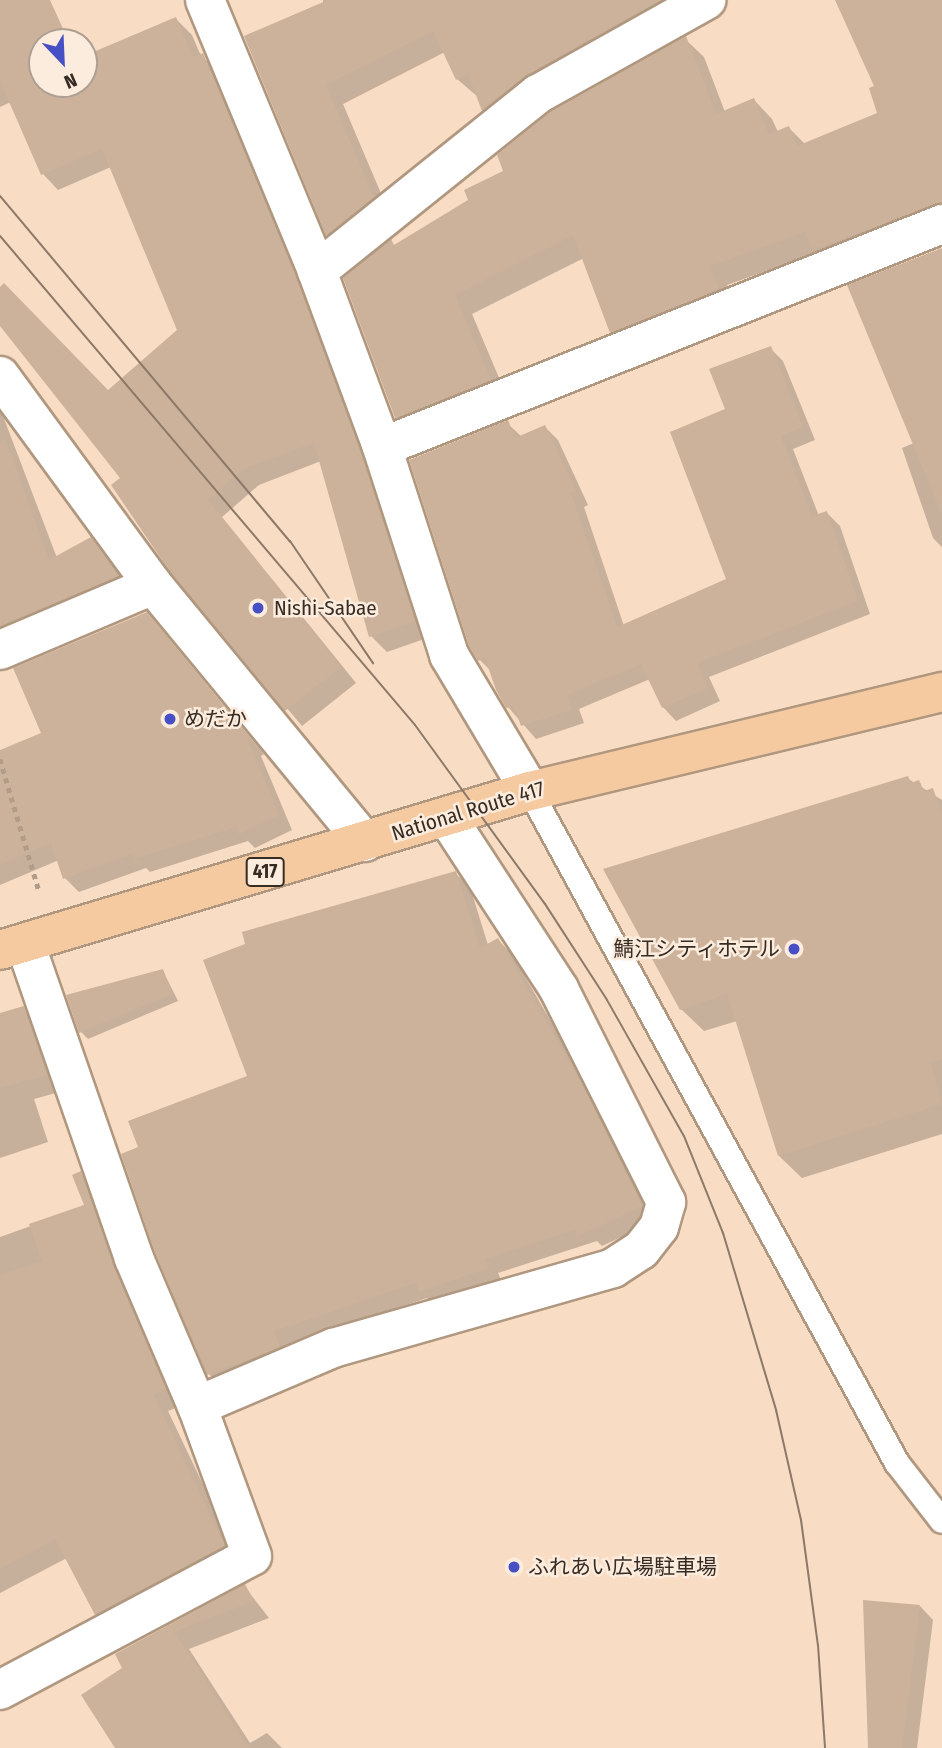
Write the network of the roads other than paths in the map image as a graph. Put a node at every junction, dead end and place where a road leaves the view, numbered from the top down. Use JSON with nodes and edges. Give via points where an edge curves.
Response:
{"nodes":[{"id":1,"x":205,"y":0,"type":"edge"},
{"id":2,"x":706,"y":0,"type":"edge"},
{"id":3,"x":942,"y":224,"type":"edge"},
{"id":4,"x":317,"y":271,"type":"junction"},
{"id":5,"x":0,"y":376,"type":"edge"},
{"id":6,"x":383,"y":447,"type":"junction"},
{"id":7,"x":153,"y":584,"type":"junction"},
{"id":8,"x":0,"y":650,"type":"edge"},
{"id":9,"x":942,"y":692,"type":"edge"},
{"id":10,"x":530,"y":790,"type":"junction"},
{"id":11,"x":447,"y":817,"type":"junction"},
{"id":12,"x":365,"y":842,"type":"junction"},
{"id":13,"x":26,"y":943,"type":"edge"},
{"id":14,"x":197,"y":1406,"type":"junction"},
{"id":15,"x":942,"y":1521,"type":"edge"},
{"id":16,"x":0,"y":1690,"type":"edge"}],
"edges":[{"from":1,"to":4,"type":"street"},
{"from":2,"to":4,"type":"street","via":[[538,94]]},
{"from":3,"to":6,"type":"street"},
{"from":4,"to":6,"type":"street"},
{"from":5,"to":7,"type":"street"},
{"from":6,"to":10,"type":"street","via":[[449,655]]},
{"from":7,"to":8,"type":"street"},
{"from":7,"to":12,"type":"street"},
{"from":9,"to":10,"type":"highway","name":"National Route 417","number":"417"},
{"from":10,"to":11,"type":"highway","name":"National Route 417","number":"417"},
{"from":10,"to":15,"type":"lane","via":[[897,1463]]},
{"from":11,"to":12,"type":"highway","name":"National Route 417","number":"417"},
{"from":11,"to":14,"type":"street","via":[[559,989],[666,1202],[659,1227],[641,1250],[613,1268],[333,1348]]},
{"from":12,"to":13,"type":"highway","name":"National Route 417","number":"417"},
{"from":13,"to":14,"type":"street","via":[[134,1258]]},
{"from":14,"to":16,"type":"street","via":[[252,1556]]}]}
